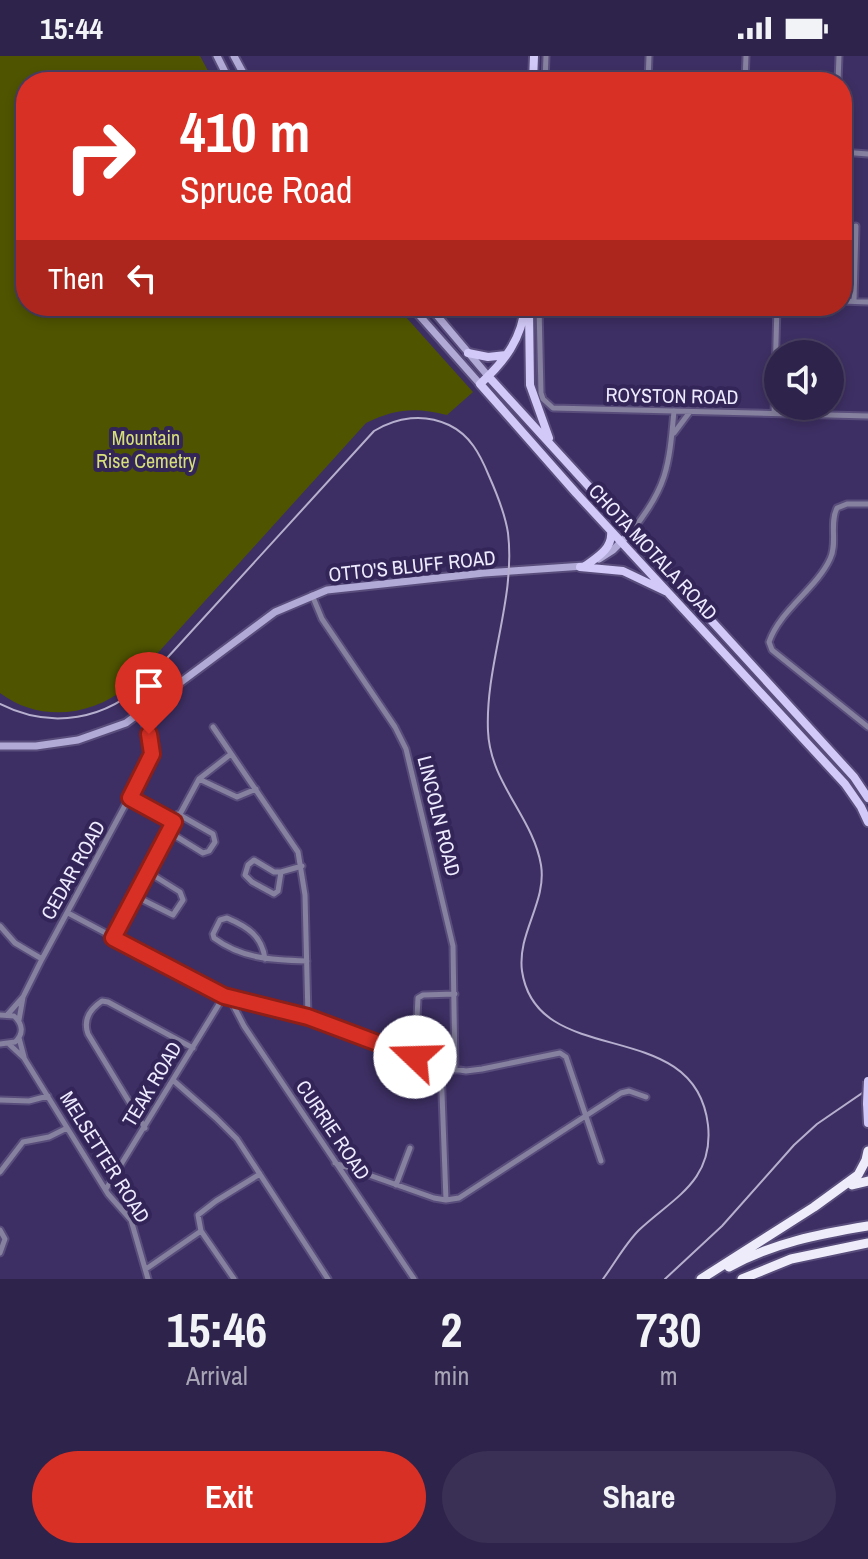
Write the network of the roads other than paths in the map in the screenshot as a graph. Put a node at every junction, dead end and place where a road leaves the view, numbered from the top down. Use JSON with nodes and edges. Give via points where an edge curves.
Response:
{"nodes":[{"id":1,"x":856,"y":226,"type":"dead end"},
{"id":2,"x":854,"y":301,"type":"joint"},
{"id":3,"x":868,"y":302,"type":"edge"},
{"id":4,"x":420,"y":316,"type":"edge"},
{"id":5,"x":437,"y":316,"type":"edge"},
{"id":6,"x":524,"y":316,"type":"edge"},
{"id":7,"x":527,"y":316,"type":"edge"},
{"id":8,"x":539,"y":316,"type":"edge"},
{"id":9,"x":777,"y":316,"type":"edge"},
{"id":10,"x":776,"y":340,"type":"edge"},
{"id":11,"x":468,"y":353,"type":"junction"},
{"id":12,"x":507,"y":355,"type":"junction"},
{"id":13,"x":488,"y":376,"type":"junction"},
{"id":14,"x":480,"y":384,"type":"junction"},
{"id":15,"x":662,"y":411,"type":"junction"},
{"id":16,"x":674,"y":411,"type":"junction"},
{"id":17,"x":690,"y":412,"type":"junction"},
{"id":18,"x":764,"y":413,"type":"edge"},
{"id":19,"x":844,"y":415,"type":"edge"},
{"id":20,"x":868,"y":416,"type":"edge"},
{"id":21,"x":673,"y":425,"type":"junction"},
{"id":22,"x":672,"y":437,"type":"junction"},
{"id":23,"x":551,"y":444,"type":"junction"},
{"id":24,"x":868,"y":504,"type":"edge"},
{"id":25,"x":610,"y":528,"type":"junction"},
{"id":26,"x":631,"y":532,"type":"junction"},
{"id":27,"x":623,"y":541,"type":"junction"},
{"id":28,"x":582,"y":566,"type":"junction"},
{"id":29,"x":312,"y":595,"type":"junction"},
{"id":30,"x":673,"y":596,"type":"junction"},
{"id":31,"x":171,"y":691,"type":"junction"},
{"id":32,"x":140,"y":714,"type":"junction"},
{"id":33,"x":213,"y":727,"type":"dead end"},
{"id":34,"x":868,"y":727,"type":"edge"},
{"id":35,"x":149,"y":734,"type":"junction"},
{"id":36,"x":0,"y":746,"type":"edge"},
{"id":37,"x":231,"y":754,"type":"junction"},
{"id":38,"x":199,"y":779,"type":"junction"},
{"id":39,"x":256,"y":789,"type":"junction"},
{"id":40,"x":130,"y":798,"type":"junction"},
{"id":41,"x":868,"y":798,"type":"edge"},
{"id":42,"x":178,"y":814,"type":"junction"},
{"id":43,"x":174,"y":822,"type":"junction"},
{"id":44,"x":868,"y":822,"type":"edge"},
{"id":45,"x":169,"y":832,"type":"junction"},
{"id":46,"x":302,"y":866,"type":"junction"},
{"id":47,"x":148,"y":872,"type":"junction"},
{"id":48,"x":281,"y":872,"type":"junction"},
{"id":49,"x":135,"y":896,"type":"junction"},
{"id":50,"x":68,"y":913,"type":"junction"},
{"id":51,"x":0,"y":926,"type":"edge"},
{"id":52,"x":113,"y":938,"type":"junction"},
{"id":53,"x":42,"y":959,"type":"junction"},
{"id":54,"x":265,"y":959,"type":"junction"},
{"id":55,"x":307,"y":961,"type":"junction"},
{"id":56,"x":455,"y":994,"type":"junction"},
{"id":57,"x":23,"y":997,"type":"junction"},
{"id":58,"x":227,"y":997,"type":"junction"},
{"id":59,"x":8,"y":1014,"type":"junction"},
{"id":60,"x":0,"y":1015,"type":"edge"},
{"id":61,"x":308,"y":1017,"type":"junction"},
{"id":62,"x":19,"y":1020,"type":"junction"},
{"id":63,"x":19,"y":1038,"type":"junction"},
{"id":64,"x":0,"y":1044,"type":"edge"},
{"id":65,"x":10,"y":1045,"type":"junction"},
{"id":66,"x":193,"y":1048,"type":"junction"},
{"id":67,"x":415,"y":1057,"type":"junction"},
{"id":68,"x":24,"y":1058,"type":"junction"},
{"id":69,"x":441,"y":1067,"type":"junction"},
{"id":70,"x":455,"y":1070,"type":"junction"},
{"id":71,"x":868,"y":1079,"type":"edge"},
{"id":72,"x":174,"y":1081,"type":"junction"},
{"id":73,"x":48,"y":1096,"type":"junction"},
{"id":74,"x":646,"y":1097,"type":"dead end"},
{"id":75,"x":0,"y":1100,"type":"edge"},
{"id":76,"x":867,"y":1103,"type":"edge"},
{"id":77,"x":586,"y":1117,"type":"junction"},
{"id":78,"x":868,"y":1123,"type":"edge"},
{"id":79,"x":67,"y":1128,"type":"junction"},
{"id":80,"x":145,"y":1128,"type":"junction"},
{"id":81,"x":410,"y":1148,"type":"dead end"},
{"id":82,"x":868,"y":1151,"type":"edge"},
{"id":83,"x":601,"y":1161,"type":"dead end"},
{"id":84,"x":335,"y":1163,"type":"junction"},
{"id":85,"x":0,"y":1172,"type":"edge"},
{"id":86,"x":260,"y":1174,"type":"junction"},
{"id":87,"x":868,"y":1181,"type":"edge"},
{"id":88,"x":396,"y":1185,"type":"junction"},
{"id":89,"x":106,"y":1189,"type":"junction"},
{"id":90,"x":446,"y":1200,"type":"junction"},
{"id":91,"x":824,"y":1200,"type":"junction"},
{"id":92,"x":868,"y":1226,"type":"edge"},
{"id":93,"x":0,"y":1230,"type":"edge"},
{"id":94,"x":201,"y":1231,"type":"junction"},
{"id":95,"x":868,"y":1243,"type":"edge"},
{"id":96,"x":0,"y":1253,"type":"edge"},
{"id":97,"x":145,"y":1269,"type":"junction"},
{"id":98,"x":148,"y":1279,"type":"edge"},
{"id":99,"x":234,"y":1279,"type":"edge"},
{"id":100,"x":328,"y":1279,"type":"edge"},
{"id":101,"x":414,"y":1279,"type":"edge"},
{"id":102,"x":701,"y":1279,"type":"edge"},
{"id":103,"x":709,"y":1279,"type":"edge"},
{"id":104,"x":742,"y":1279,"type":"edge"}],
"edges":[{"from":1,"to":2,"type":"street"},
{"from":2,"to":3,"type":"street"},
{"from":4,"to":14,"type":"main road","name":"CHOTA MOTALA ROAD"},
{"from":5,"to":11,"type":"main road","name":"CHOTA MOTALA ROAD"},
{"from":6,"to":12,"type":"main road"},
{"from":7,"to":23,"type":"main road","via":[[530,385]]},
{"from":8,"to":15,"type":"street","name":"ROYSTON ROAD","via":[[541,393],[553,408]]},
{"from":9,"to":10,"type":"street"},
{"from":11,"to":12,"type":"main road"},
{"from":11,"to":13,"type":"main road","name":"CHOTA MOTALA ROAD"},
{"from":12,"to":13,"type":"main road"},
{"from":13,"to":14,"type":"main road"},
{"from":13,"to":23,"type":"main road","name":"CHOTA MOTALA ROAD"},
{"from":14,"to":25,"type":"main road","name":"CHOTA MOTALA ROAD"},
{"from":15,"to":16,"type":"street","name":"ROYSTON ROAD"},
{"from":15,"to":21,"type":"street"},
{"from":16,"to":17,"type":"street","name":"ROYSTON ROAD"},
{"from":16,"to":21,"type":"street","name":"OTTO'S BLUFF ROAD"},
{"from":17,"to":18,"type":"street","name":"ROYSTON ROAD"},
{"from":17,"to":22,"type":"street"},
{"from":19,"to":20,"type":"street","name":"ROYSTON ROAD"},
{"from":21,"to":22,"type":"street","name":"OTTO'S BLUFF ROAD"},
{"from":22,"to":26,"type":"street","name":"OTTO'S BLUFF ROAD","via":[[665,480]]},
{"from":23,"to":26,"type":"main road","name":"CHOTA MOTALA ROAD"},
{"from":24,"to":34,"type":"street","via":[[837,508],[830,559],[769,642],[772,650]]},
{"from":25,"to":27,"type":"main road","name":"CHOTA MOTALA ROAD"},
{"from":25,"to":28,"type":"main road","via":[[609,545]]},
{"from":26,"to":27,"type":"main road","name":"OTTO'S BLUFF ROAD"},
{"from":26,"to":41,"type":"main road","name":"CHOTA MOTALA ROAD"},
{"from":27,"to":28,"type":"main road","name":"OTTO'S BLUFF ROAD"},
{"from":27,"to":30,"type":"main road","name":"CHOTA MOTALA ROAD"},
{"from":28,"to":29,"type":"main road","name":"OTTO'S BLUFF ROAD","via":[[338,588]]},
{"from":28,"to":30,"type":"main road","via":[[623,571]]},
{"from":29,"to":31,"type":"main road","name":"OTTO'S BLUFF ROAD","via":[[265,619]]},
{"from":29,"to":56,"type":"street","name":"LINCOLN ROAD","via":[[406,749],[453,946]]},
{"from":30,"to":44,"type":"main road","name":"CHOTA MOTALA ROAD","via":[[845,784]]},
{"from":31,"to":32,"type":"main road","name":"OTTO'S BLUFF ROAD"},
{"from":31,"to":35,"type":"main road"},
{"from":32,"to":35,"type":"street"},
{"from":32,"to":36,"type":"main road","name":"OTTO'S BLUFF ROAD","via":[[78,740]]},
{"from":33,"to":37,"type":"street"},
{"from":35,"to":40,"type":"street","name":"CEDAR ROAD","via":[[152,754]]},
{"from":37,"to":38,"type":"street"},
{"from":37,"to":39,"type":"street"},
{"from":38,"to":39,"type":"street","via":[[237,797]]},
{"from":38,"to":42,"type":"street"},
{"from":39,"to":46,"type":"street"},
{"from":40,"to":43,"type":"street"},
{"from":40,"to":50,"type":"street","name":"CEDAR ROAD"},
{"from":42,"to":43,"type":"street"},
{"from":42,"to":45,"type":"street","via":[[216,840],[206,853]]},
{"from":43,"to":45,"type":"street"},
{"from":45,"to":47,"type":"street"},
{"from":46,"to":48,"type":"street"},
{"from":46,"to":55,"type":"street"},
{"from":47,"to":49,"type":"street"},
{"from":47,"to":49,"type":"street","via":[[180,892],[183,900],[173,915]]},
{"from":48,"to":48,"type":"street","via":[[254,860],[245,875],[272,894],[278,891]]},
{"from":49,"to":52,"type":"street"},
{"from":50,"to":52,"type":"street"},
{"from":50,"to":53,"type":"street","name":"CEDAR ROAD"},
{"from":51,"to":53,"type":"street","via":[[15,943]]},
{"from":52,"to":58,"type":"street"},
{"from":53,"to":57,"type":"street","name":"CEDAR ROAD"},
{"from":54,"to":54,"type":"street","via":[[256,934],[227,918],[220,920],[214,938],[242,954]]},
{"from":54,"to":55,"type":"street"},
{"from":55,"to":61,"type":"street"},
{"from":56,"to":67,"type":"street","via":[[418,998]]},
{"from":56,"to":70,"type":"street","name":"LINCOLN ROAD"},
{"from":57,"to":59,"type":"street","name":"CEDAR ROAD"},
{"from":57,"to":62,"type":"street","name":"CEDAR ROAD"},
{"from":58,"to":61,"type":"street"},
{"from":58,"to":66,"type":"street","name":"TEAK ROAD"},
{"from":58,"to":84,"type":"street","name":"CURRIE ROAD"},
{"from":59,"to":60,"type":"street"},
{"from":59,"to":62,"type":"street"},
{"from":61,"to":67,"type":"street"},
{"from":62,"to":63,"type":"street","name":"CEDAR ROAD"},
{"from":63,"to":65,"type":"street"},
{"from":63,"to":68,"type":"street","name":"MELSETTER ROAD"},
{"from":64,"to":65,"type":"street"},
{"from":65,"to":68,"type":"street","name":"MELSETTER ROAD"},
{"from":66,"to":72,"type":"street","name":"TEAK ROAD"},
{"from":66,"to":80,"type":"street","via":[[108,1002],[102,1001],[89,1014],[88,1034]]},
{"from":67,"to":69,"type":"street"},
{"from":68,"to":73,"type":"street","name":"MELSETTER ROAD"},
{"from":69,"to":70,"type":"street"},
{"from":69,"to":90,"type":"street"},
{"from":70,"to":77,"type":"street","via":[[560,1053],[566,1057]]},
{"from":71,"to":76,"type":"main road","bridge":true},
{"from":72,"to":80,"type":"street","name":"TEAK ROAD"},
{"from":72,"to":86,"type":"street","via":[[227,1128]]},
{"from":73,"to":75,"type":"street"},
{"from":73,"to":79,"type":"street","name":"MELSETTER ROAD"},
{"from":74,"to":77,"type":"street","via":[[621,1093]]},
{"from":76,"to":78,"type":"main road"},
{"from":77,"to":83,"type":"street"},
{"from":77,"to":90,"type":"street","via":[[474,1190]]},
{"from":79,"to":85,"type":"street","via":[[23,1142]]},
{"from":79,"to":89,"type":"street","name":"MELSETTER ROAD"},
{"from":80,"to":89,"type":"street","name":"TEAK ROAD"},
{"from":81,"to":88,"type":"street"},
{"from":82,"to":91,"type":"highway","via":[[858,1175]]},
{"from":84,"to":88,"type":"street"},
{"from":84,"to":101,"type":"street","name":"CURRIE ROAD"},
{"from":86,"to":94,"type":"street","via":[[203,1210]]},
{"from":86,"to":100,"type":"street"},
{"from":87,"to":91,"type":"highway"},
{"from":88,"to":90,"type":"street"},
{"from":89,"to":97,"type":"street","name":"MELSETTER ROAD","via":[[131,1220]]},
{"from":91,"to":102,"type":"highway"},
{"from":92,"to":103,"type":"highway","via":[[785,1243]]},
{"from":93,"to":96,"type":"street","via":[[5,1239]]},
{"from":94,"to":97,"type":"street"},
{"from":94,"to":99,"type":"street"},
{"from":95,"to":104,"type":"highway","via":[[791,1259]]},
{"from":97,"to":98,"type":"street","name":"MELSETTER ROAD"}]}
